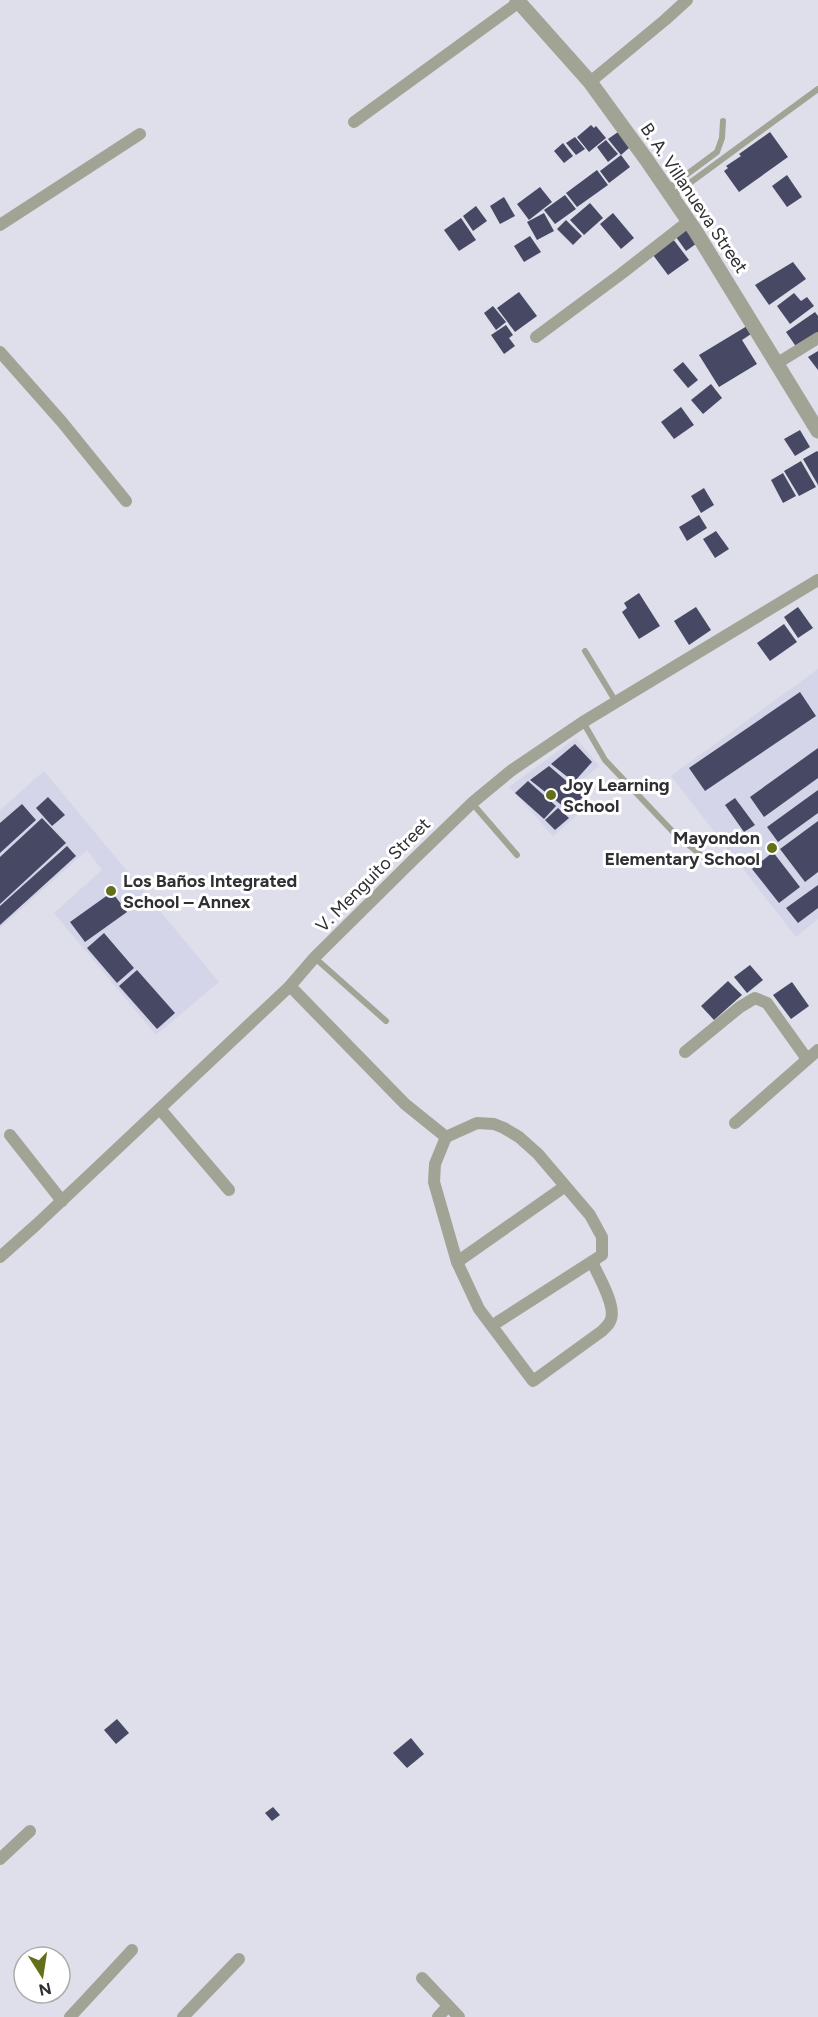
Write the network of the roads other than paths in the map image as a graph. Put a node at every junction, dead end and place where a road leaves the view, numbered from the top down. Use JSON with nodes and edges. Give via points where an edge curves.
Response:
{"nodes":[{"id":1,"x":687,"y":0,"type":"edge"},
{"id":2,"x":518,"y":1,"type":"edge"},
{"id":3,"x":590,"y":82,"type":"junction"},
{"id":4,"x":818,"y":89,"type":"edge"},
{"id":5,"x":354,"y":122,"type":"dead end"},
{"id":6,"x":723,"y":122,"type":"dead end"},
{"id":7,"x":140,"y":134,"type":"dead end"},
{"id":8,"x":669,"y":193,"type":"junction"},
{"id":9,"x":689,"y":221,"type":"junction"},
{"id":10,"x":0,"y":225,"type":"edge"},
{"id":11,"x":536,"y":338,"type":"dead end"},
{"id":12,"x":818,"y":338,"type":"edge"},
{"id":13,"x":0,"y":352,"type":"edge"},
{"id":14,"x":776,"y":364,"type":"junction"},
{"id":15,"x":818,"y":431,"type":"edge"},
{"id":16,"x":126,"y":501,"type":"dead end"},
{"id":17,"x":818,"y":580,"type":"edge"},
{"id":18,"x":585,"y":651,"type":"dead end"},
{"id":19,"x":616,"y":702,"type":"junction"},
{"id":20,"x":584,"y":722,"type":"junction"},
{"id":21,"x":472,"y":803,"type":"junction"},
{"id":22,"x":517,"y":855,"type":"dead end"},
{"id":23,"x":707,"y":860,"type":"dead end"},
{"id":24,"x":315,"y":957,"type":"junction"},
{"id":25,"x":290,"y":986,"type":"junction"},
{"id":26,"x":386,"y":1021,"type":"dead end"},
{"id":27,"x":818,"y":1050,"type":"edge"},
{"id":28,"x":685,"y":1052,"type":"dead end"},
{"id":29,"x":807,"y":1059,"type":"junction"},
{"id":30,"x":160,"y":1109,"type":"junction"},
{"id":31,"x":735,"y":1123,"type":"dead end"},
{"id":32,"x":10,"y":1135,"type":"dead end"},
{"id":33,"x":446,"y":1137,"type":"junction"},
{"id":34,"x":564,"y":1187,"type":"junction"},
{"id":35,"x":230,"y":1190,"type":"dead end"},
{"id":36,"x":62,"y":1201,"type":"junction"},
{"id":37,"x":0,"y":1257,"type":"edge"},
{"id":38,"x":457,"y":1262,"type":"junction"},
{"id":39,"x":592,"y":1262,"type":"junction"},
{"id":40,"x":493,"y":1325,"type":"junction"},
{"id":41,"x":30,"y":1831,"type":"dead end"},
{"id":42,"x":0,"y":1859,"type":"edge"},
{"id":43,"x":132,"y":1950,"type":"dead end"},
{"id":44,"x":239,"y":1959,"type":"dead end"},
{"id":45,"x":422,"y":1978,"type":"dead end"},
{"id":46,"x":448,"y":2006,"type":"junction"},
{"id":47,"x":70,"y":2017,"type":"edge"},
{"id":48,"x":183,"y":2017,"type":"edge"},
{"id":49,"x":438,"y":2017,"type":"edge"},
{"id":50,"x":459,"y":2017,"type":"edge"}],
"edges":[{"from":1,"to":3,"type":"street"},
{"from":2,"to":3,"type":"street","name":"B. A. Villanueva Street"},
{"from":2,"to":5,"type":"street"},
{"from":3,"to":8,"type":"street","name":"B. A. Villanueva Street"},
{"from":4,"to":8,"type":"lane"},
{"from":6,"to":8,"type":"lane","via":[[717,152]]},
{"from":7,"to":10,"type":"street"},
{"from":8,"to":9,"type":"street","name":"B. A. Villanueva Street"},
{"from":9,"to":11,"type":"street"},
{"from":9,"to":14,"type":"street","name":"B. A. Villanueva Street"},
{"from":12,"to":14,"type":"street"},
{"from":13,"to":16,"type":"street"},
{"from":14,"to":15,"type":"street","name":"B. A. Villanueva Street"},
{"from":17,"to":19,"type":"street","name":"V. Menguito Street"},
{"from":18,"to":19,"type":"lane"},
{"from":19,"to":20,"type":"street","name":"V. Menguito Street"},
{"from":20,"to":21,"type":"street","name":"V. Menguito Street","via":[[512,770]]},
{"from":20,"to":23,"type":"lane","via":[[605,760],[674,833]]},
{"from":21,"to":22,"type":"lane"},
{"from":21,"to":24,"type":"street","name":"V. Menguito Street"},
{"from":24,"to":25,"type":"street","name":"V. Menguito Street"},
{"from":24,"to":26,"type":"lane"},
{"from":25,"to":30,"type":"street","name":"V. Menguito Street"},
{"from":25,"to":33,"type":"street","via":[[405,1104]]},
{"from":27,"to":29,"type":"street"},
{"from":28,"to":29,"type":"street","via":[[755,999],[767,1003]]},
{"from":29,"to":31,"type":"street"},
{"from":30,"to":35,"type":"street"},
{"from":30,"to":36,"type":"street","name":"V. Menguito Street"},
{"from":32,"to":36,"type":"street"},
{"from":33,"to":34,"type":"street","via":[[477,1123],[504,1128],[538,1154]]},
{"from":33,"to":38,"type":"street","via":[[435,1164],[434,1182]]},
{"from":34,"to":38,"type":"street"},
{"from":34,"to":39,"type":"street","via":[[590,1215],[602,1237],[602,1255]]},
{"from":36,"to":37,"type":"street","name":"V. Menguito Street"},
{"from":38,"to":40,"type":"street","via":[[479,1309]]},
{"from":39,"to":40,"type":"street"},
{"from":39,"to":40,"type":"street","via":[[607,1294],[611,1321],[603,1331],[533,1381]]},
{"from":41,"to":42,"type":"street"},
{"from":43,"to":47,"type":"street"},
{"from":44,"to":48,"type":"street"},
{"from":45,"to":46,"type":"street"},
{"from":46,"to":49,"type":"street"},
{"from":46,"to":50,"type":"street"}]}
